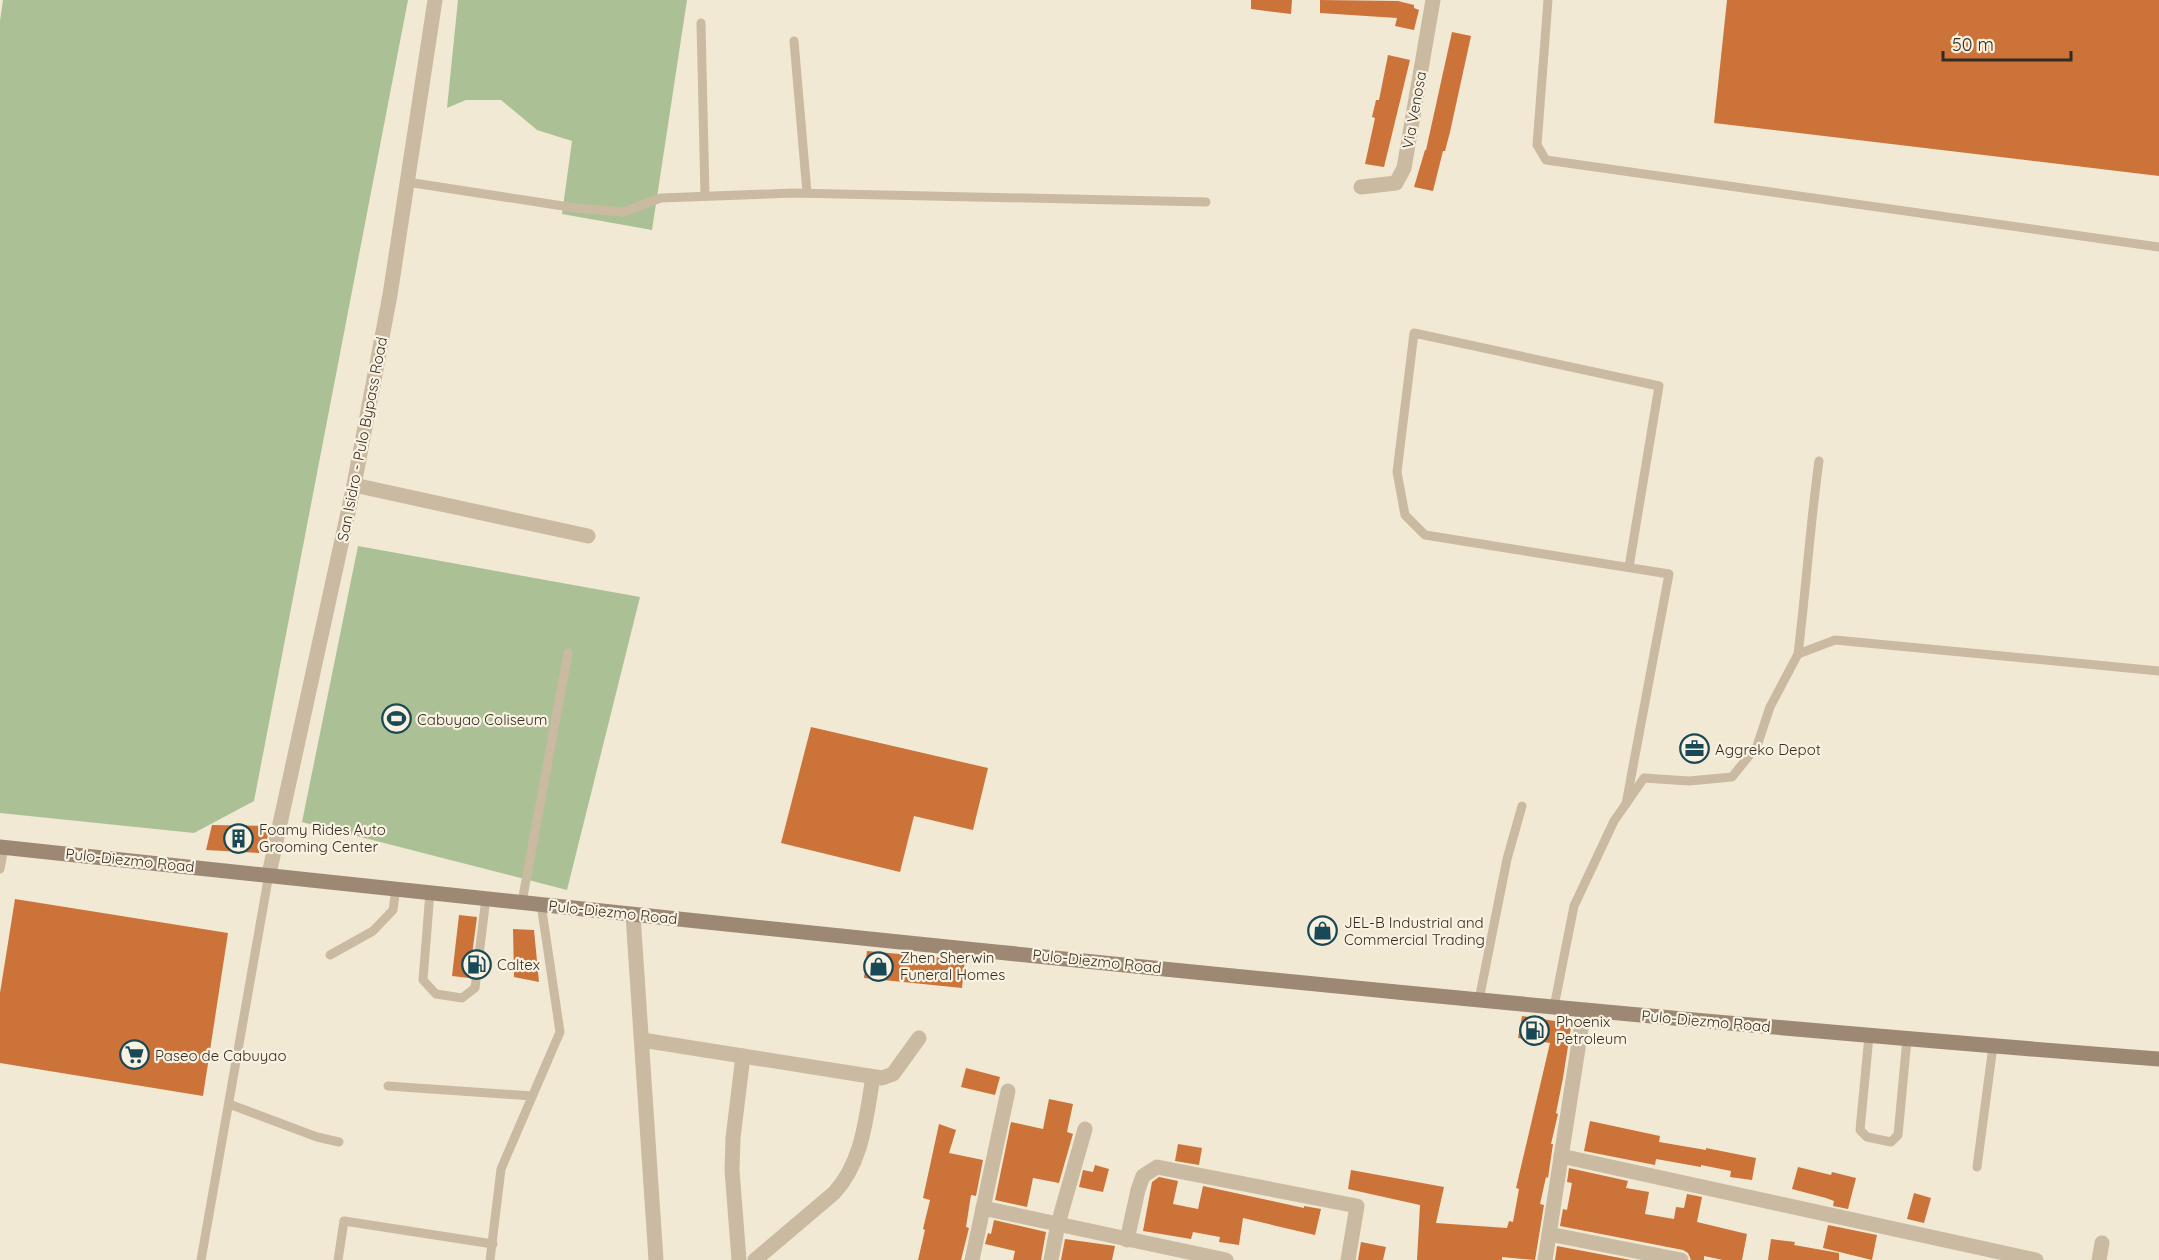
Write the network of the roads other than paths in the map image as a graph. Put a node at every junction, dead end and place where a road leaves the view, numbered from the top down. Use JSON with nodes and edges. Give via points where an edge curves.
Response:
{"nodes":[{"id":1,"x":435,"y":0,"type":"edge"},
{"id":2,"x":1433,"y":0,"type":"edge"},
{"id":3,"x":1548,"y":0,"type":"edge"},
{"id":4,"x":701,"y":24,"type":"dead end"},
{"id":5,"x":794,"y":41,"type":"dead end"},
{"id":6,"x":407,"y":182,"type":"junction"},
{"id":7,"x":1361,"y":188,"type":"dead end"},
{"id":8,"x":807,"y":193,"type":"junction"},
{"id":9,"x":705,"y":196,"type":"junction"},
{"id":10,"x":1206,"y":202,"type":"dead end"},
{"id":11,"x":2159,"y":247,"type":"edge"},
{"id":12,"x":1819,"y":461,"type":"dead end"},
{"id":13,"x":354,"y":485,"type":"junction"},
{"id":14,"x":588,"y":536,"type":"dead end"},
{"id":15,"x":1629,"y":567,"type":"junction"},
{"id":16,"x":568,"y":653,"type":"dead end"},
{"id":17,"x":1798,"y":654,"type":"junction"},
{"id":18,"x":2159,"y":671,"type":"edge"},
{"id":19,"x":1626,"y":804,"type":"junction"},
{"id":20,"x":1522,"y":806,"type":"dead end"},
{"id":21,"x":2,"y":847,"type":"edge"},
{"id":22,"x":0,"y":869,"type":"edge"},
{"id":23,"x":269,"y":874,"type":"junction"},
{"id":24,"x":396,"y":888,"type":"junction"},
{"id":25,"x":430,"y":892,"type":"junction"},
{"id":26,"x":486,"y":898,"type":"junction"},
{"id":27,"x":522,"y":902,"type":"junction"},
{"id":28,"x":541,"y":904,"type":"junction"},
{"id":29,"x":633,"y":915,"type":"junction"},
{"id":30,"x":330,"y":955,"type":"dead end"},
{"id":31,"x":1479,"y":1000,"type":"junction"},
{"id":32,"x":1554,"y":1007,"type":"junction"},
{"id":33,"x":1584,"y":1010,"type":"junction"},
{"id":34,"x":1869,"y":1036,"type":"junction"},
{"id":35,"x":919,"y":1038,"type":"dead end"},
{"id":36,"x":1907,"y":1039,"type":"junction"},
{"id":37,"x":642,"y":1040,"type":"junction"},
{"id":38,"x":1993,"y":1046,"type":"junction"},
{"id":39,"x":743,"y":1056,"type":"junction"},
{"id":40,"x":2159,"y":1059,"type":"edge"},
{"id":41,"x":873,"y":1077,"type":"junction"},
{"id":42,"x":388,"y":1086,"type":"dead end"},
{"id":43,"x":1008,"y":1091,"type":"dead end"},
{"id":44,"x":532,"y":1096,"type":"junction"},
{"id":45,"x":228,"y":1104,"type":"junction"},
{"id":46,"x":1085,"y":1129,"type":"dead end"},
{"id":47,"x":339,"y":1142,"type":"dead end"},
{"id":48,"x":1561,"y":1156,"type":"junction"},
{"id":49,"x":1977,"y":1167,"type":"dead end"},
{"id":50,"x":983,"y":1208,"type":"junction"},
{"id":51,"x":1058,"y":1224,"type":"junction"},
{"id":52,"x":1549,"y":1234,"type":"junction"},
{"id":53,"x":1127,"y":1240,"type":"junction"},
{"id":54,"x":2102,"y":1243,"type":"dead end"},
{"id":55,"x":493,"y":1244,"type":"junction"},
{"id":56,"x":201,"y":1260,"type":"edge"},
{"id":57,"x":338,"y":1260,"type":"edge"},
{"id":58,"x":490,"y":1260,"type":"edge"},
{"id":59,"x":656,"y":1260,"type":"edge"},
{"id":60,"x":739,"y":1260,"type":"edge"},
{"id":61,"x":755,"y":1260,"type":"edge"},
{"id":62,"x":972,"y":1260,"type":"edge"},
{"id":63,"x":1051,"y":1260,"type":"edge"},
{"id":64,"x":1226,"y":1260,"type":"edge"},
{"id":65,"x":1348,"y":1260,"type":"edge"},
{"id":66,"x":1545,"y":1260,"type":"edge"},
{"id":67,"x":1681,"y":1260,"type":"edge"},
{"id":68,"x":2036,"y":1260,"type":"edge"},
{"id":69,"x":2099,"y":1260,"type":"edge"}],
"edges":[{"from":1,"to":6,"type":"street","name":"San Isidro - Pulo Bypass Road"},
{"from":2,"to":7,"type":"street","name":"Via Venosa","via":[[1404,168],[1396,183]]},
{"from":3,"to":11,"type":"lane","via":[[1537,145],[1546,160]]},
{"from":4,"to":9,"type":"lane"},
{"from":5,"to":8,"type":"lane"},
{"from":6,"to":9,"type":"lane","via":[[623,212],[661,198]]},
{"from":6,"to":13,"type":"street","name":"San Isidro - Pulo Bypass Road"},
{"from":8,"to":9,"type":"lane"},
{"from":8,"to":10,"type":"lane"},
{"from":12,"to":17,"type":"lane"},
{"from":13,"to":14,"type":"street"},
{"from":13,"to":23,"type":"street","name":"San Isidro - Pulo Bypass Road"},
{"from":15,"to":15,"type":"lane","via":[[1659,386],[1414,333],[1397,472],[1405,515],[1425,535]]},
{"from":15,"to":19,"type":"lane","via":[[1670,574]]},
{"from":16,"to":27,"type":"lane"},
{"from":17,"to":18,"type":"lane","via":[[1835,640]]},
{"from":17,"to":19,"type":"lane","via":[[1770,707],[1757,746],[1732,777],[1689,782],[1644,778]]},
{"from":19,"to":32,"type":"lane","via":[[1574,906]]},
{"from":20,"to":31,"type":"lane"},
{"from":21,"to":22,"type":"lane"},
{"from":21,"to":23,"type":"main road","name":"Pulo-Diezmo Road"},
{"from":23,"to":24,"type":"main road","name":"Pulo-Diezmo Road"},
{"from":23,"to":45,"type":"lane"},
{"from":24,"to":25,"type":"main road","name":"Pulo-Diezmo Road"},
{"from":24,"to":30,"type":"lane","via":[[393,910],[373,931]]},
{"from":25,"to":26,"type":"main road","name":"Pulo-Diezmo Road"},
{"from":25,"to":26,"type":"lane","via":[[423,980],[436,994],[462,998],[475,988]]},
{"from":26,"to":27,"type":"main road","name":"Pulo-Diezmo Road"},
{"from":27,"to":28,"type":"main road","name":"Pulo-Diezmo Road"},
{"from":28,"to":29,"type":"main road","name":"Pulo-Diezmo Road"},
{"from":28,"to":44,"type":"lane","via":[[560,1032]]},
{"from":29,"to":31,"type":"main road","name":"Pulo-Diezmo Road"},
{"from":29,"to":37,"type":"street"},
{"from":31,"to":32,"type":"main road","name":"Pulo-Diezmo Road"},
{"from":32,"to":33,"type":"main road","name":"Pulo-Diezmo Road"},
{"from":33,"to":34,"type":"main road","name":"Pulo-Diezmo Road"},
{"from":33,"to":48,"type":"street"},
{"from":34,"to":36,"type":"main road","name":"Pulo-Diezmo Road"},
{"from":34,"to":36,"type":"lane","via":[[1860,1130],[1867,1137],[1892,1142],[1899,1135]]},
{"from":35,"to":41,"type":"street","via":[[893,1074]]},
{"from":36,"to":38,"type":"main road","name":"Pulo-Diezmo Road"},
{"from":37,"to":39,"type":"street"},
{"from":37,"to":59,"type":"street"},
{"from":38,"to":40,"type":"main road","name":"Pulo-Diezmo Road"},
{"from":38,"to":49,"type":"lane"},
{"from":39,"to":41,"type":"street"},
{"from":39,"to":60,"type":"street","via":[[732,1170]]},
{"from":41,"to":61,"type":"street","via":[[858,1151],[845,1180]]},
{"from":42,"to":44,"type":"lane"},
{"from":43,"to":50,"type":"street"},
{"from":44,"to":55,"type":"lane","via":[[501,1169]]},
{"from":45,"to":47,"type":"lane"},
{"from":45,"to":56,"type":"lane"},
{"from":46,"to":51,"type":"street"},
{"from":48,"to":52,"type":"street"},
{"from":48,"to":68,"type":"street"},
{"from":50,"to":51,"type":"street"},
{"from":50,"to":62,"type":"street"},
{"from":51,"to":53,"type":"street"},
{"from":51,"to":63,"type":"street"},
{"from":52,"to":66,"type":"street"},
{"from":52,"to":67,"type":"street"},
{"from":53,"to":64,"type":"street"},
{"from":53,"to":65,"type":"street","via":[[1143,1176],[1157,1167],[1357,1206]]},
{"from":54,"to":69,"type":"street"},
{"from":55,"to":57,"type":"lane","via":[[344,1221]]},
{"from":55,"to":58,"type":"lane"}]}
